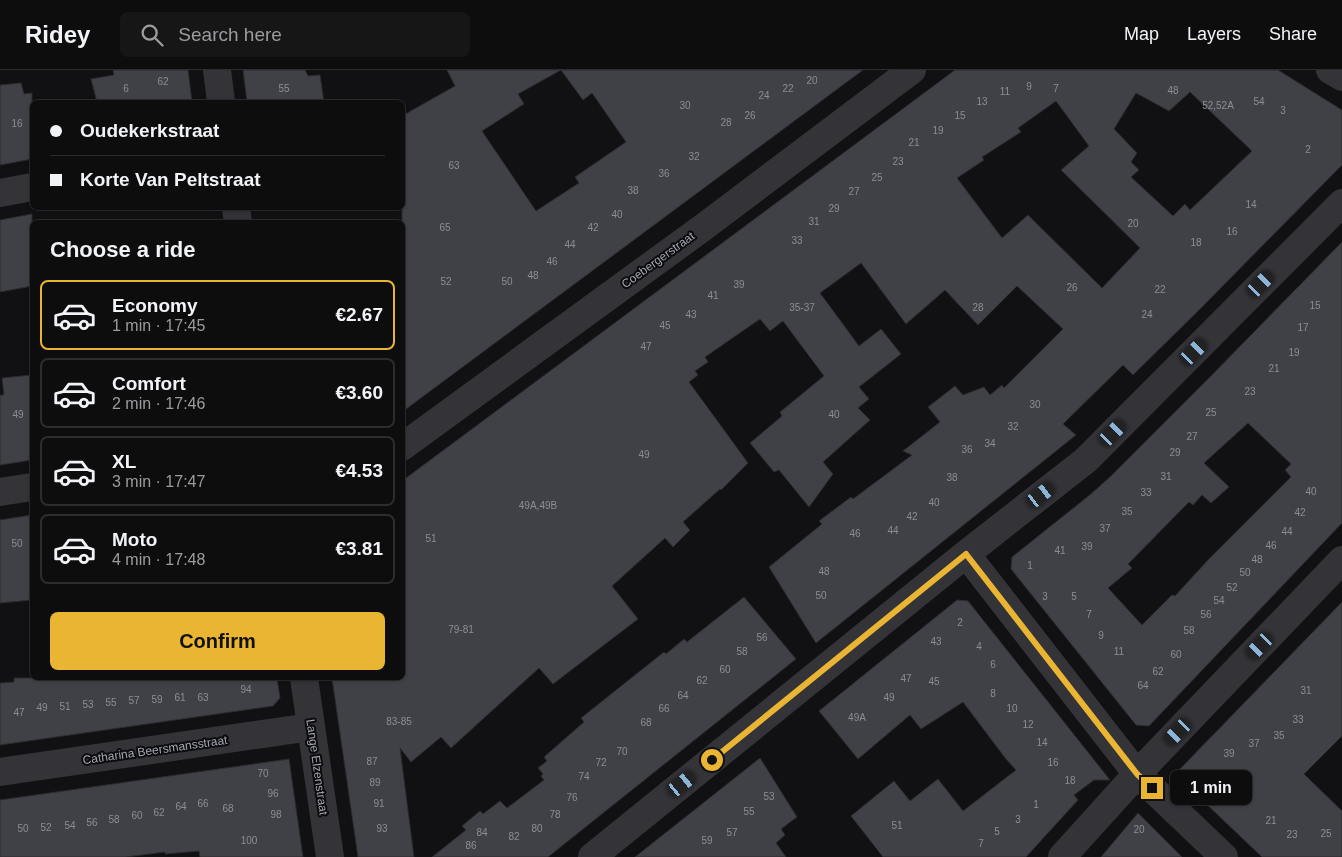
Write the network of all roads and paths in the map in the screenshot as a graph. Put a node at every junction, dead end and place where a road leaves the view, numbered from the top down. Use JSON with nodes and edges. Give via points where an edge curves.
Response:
{"nodes":[{"id":1,"x":217,"y":70,"type":"edge"},
{"id":2,"x":912,"y":70,"type":"edge"},
{"id":3,"x":1330,"y":70,"type":"edge"},
{"id":4,"x":1342,"y":77,"type":"edge"},
{"id":5,"x":221,"y":100,"type":"edge"},
{"id":6,"x":30,"y":187,"type":"edge"},
{"id":7,"x":0,"y":193,"type":"edge"},
{"id":8,"x":1342,"y":203,"type":"edge"},
{"id":9,"x":405,"y":445,"type":"edge"},
{"id":10,"x":30,"y":487,"type":"edge"},
{"id":11,"x":0,"y":492,"type":"edge"},
{"id":12,"x":966,"y":554,"type":"junction"},
{"id":13,"x":1342,"y":560,"type":"edge"},
{"id":14,"x":304,"y":680,"type":"edge"},
{"id":15,"x":311,"y":727,"type":"junction"},
{"id":16,"x":0,"y":772,"type":"edge"},
{"id":17,"x":1137,"y":774,"type":"junction"},
{"id":18,"x":330,"y":857,"type":"edge"},
{"id":19,"x":592,"y":857,"type":"edge"},
{"id":20,"x":1062,"y":857,"type":"edge"},
{"id":21,"x":1224,"y":857,"type":"edge"}],
"edges":[{"from":1,"to":5,"type":"street"},
{"from":2,"to":9,"type":"street","name":"Coebergerstraat"},
{"from":3,"to":4,"type":"street"},
{"from":6,"to":7,"type":"street"},
{"from":8,"to":12,"type":"street","via":[[1086,460]]},
{"from":10,"to":11,"type":"street"},
{"from":12,"to":17,"type":"street"},
{"from":12,"to":19,"type":"street"},
{"from":13,"to":17,"type":"street"},
{"from":14,"to":15,"type":"street","name":"Lange Elzenstraat"},
{"from":15,"to":16,"type":"street","name":"Catharina Beersmansstraat"},
{"from":15,"to":18,"type":"street","name":"Lange Elzenstraat"},
{"from":17,"to":20,"type":"street"},
{"from":17,"to":21,"type":"street"}]}
